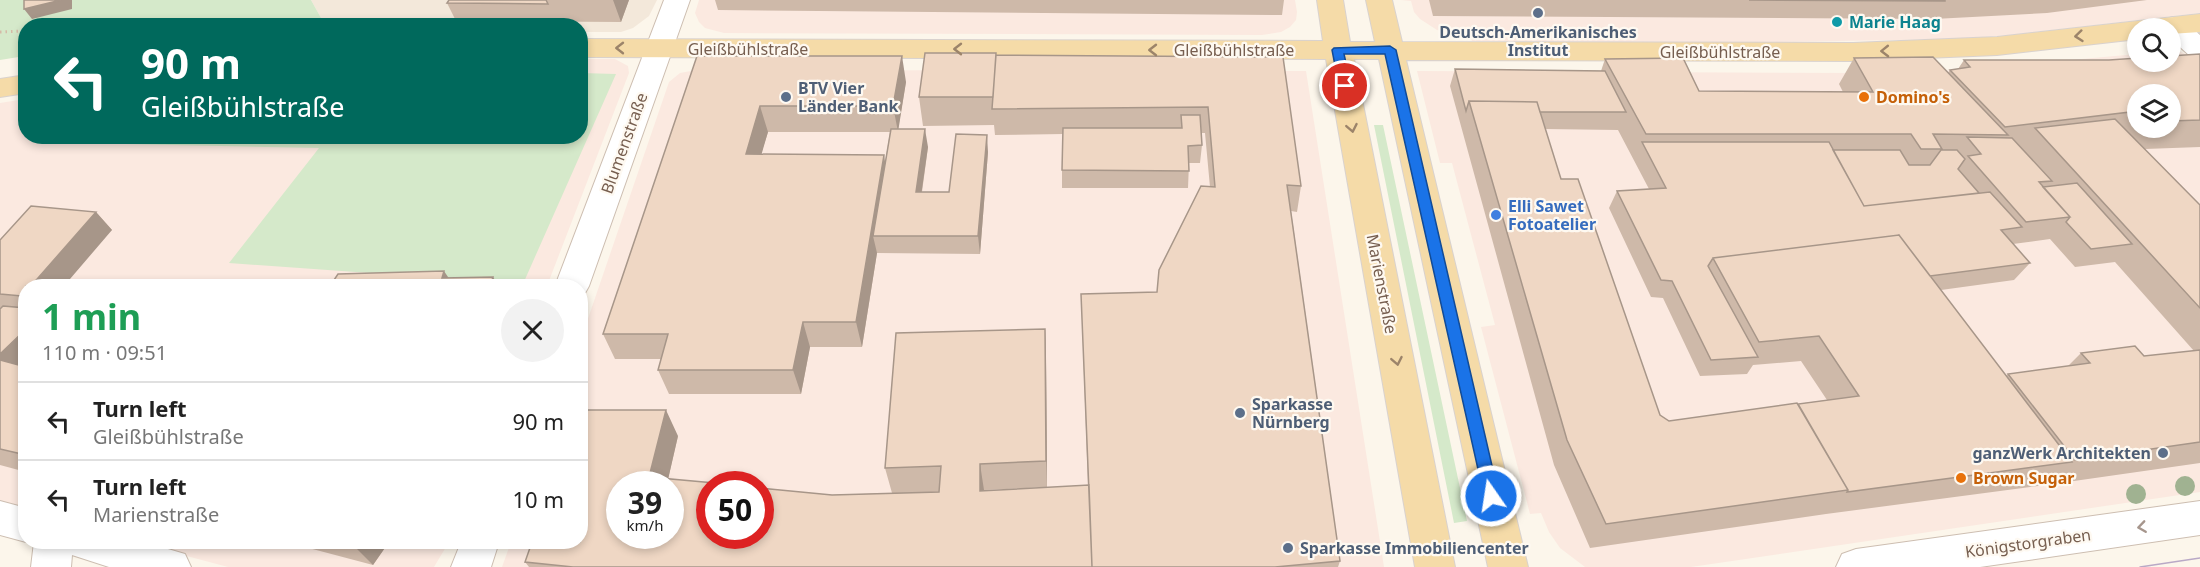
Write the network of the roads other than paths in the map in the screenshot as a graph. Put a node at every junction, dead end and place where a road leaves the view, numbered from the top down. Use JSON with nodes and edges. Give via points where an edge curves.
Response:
{"nodes":[{"id":1,"x":677,"y":0,"type":"edge"},
{"id":2,"x":1330,"y":0,"type":"edge"},
{"id":3,"x":1379,"y":0,"type":"edge"},
{"id":4,"x":2200,"y":23,"type":"edge"},
{"id":5,"x":2181,"y":25,"type":"edge"},
{"id":6,"x":2127,"y":31,"type":"edge"},
{"id":7,"x":2181,"y":39,"type":"edge"},
{"id":8,"x":588,"y":48,"type":"edge"},
{"id":9,"x":659,"y":48,"type":"junction"},
{"id":10,"x":1338,"y":50,"type":"junction"},
{"id":11,"x":1390,"y":50,"type":"junction"},
{"id":12,"x":2200,"y":50,"type":"edge"},
{"id":13,"x":18,"y":85,"type":"edge"},
{"id":14,"x":0,"y":88,"type":"edge"},
{"id":15,"x":575,"y":279,"type":"edge"},
{"id":16,"x":0,"y":518,"type":"edge"},
{"id":17,"x":2200,"y":518,"type":"edge"},
{"id":18,"x":18,"y":523,"type":"edge"},
{"id":19,"x":52,"y":549,"type":"edge"},
{"id":20,"x":108,"y":549,"type":"edge"},
{"id":21,"x":477,"y":549,"type":"edge"},
{"id":22,"x":51,"y":567,"type":"edge"},
{"id":23,"x":171,"y":567,"type":"edge"},
{"id":24,"x":471,"y":567,"type":"edge"},
{"id":25,"x":1435,"y":567,"type":"edge"},
{"id":26,"x":1508,"y":567,"type":"edge"},
{"id":27,"x":1856,"y":567,"type":"edge"}],
"edges":[{"from":1,"to":9,"type":"street","name":"Blumenstraße"},
{"from":2,"to":10,"type":"main road","name":"Marienstraße"},
{"from":3,"to":11,"type":"main road"},
{"from":4,"to":5,"type":"main road"},
{"from":6,"to":11,"type":"main road","name":"Gleißbühlstraße","one_way":true,"via":[[1997,46],[1912,50]]},
{"from":7,"to":12,"type":"street"},
{"from":9,"to":8,"type":"main road","name":"Gleißbühlstraße","one_way":true},
{"from":10,"to":9,"type":"main road","name":"Gleißbühlstraße","one_way":true},
{"from":9,"to":15,"type":"street","name":"Blumenstraße"},
{"from":10,"to":11,"type":"main road","name":"Gleißbühlstraße"},
{"from":10,"to":25,"type":"main road","name":"Marienstraße","one_way":true},
{"from":11,"to":26,"type":"main road"},
{"from":13,"to":14,"type":"main road"},
{"from":16,"to":18,"type":"street"},
{"from":17,"to":27,"type":"street","name":"Königstorgraben","one_way":true},
{"from":19,"to":22,"type":"street"},
{"from":20,"to":23,"type":"street"},
{"from":21,"to":24,"type":"street"}]}
